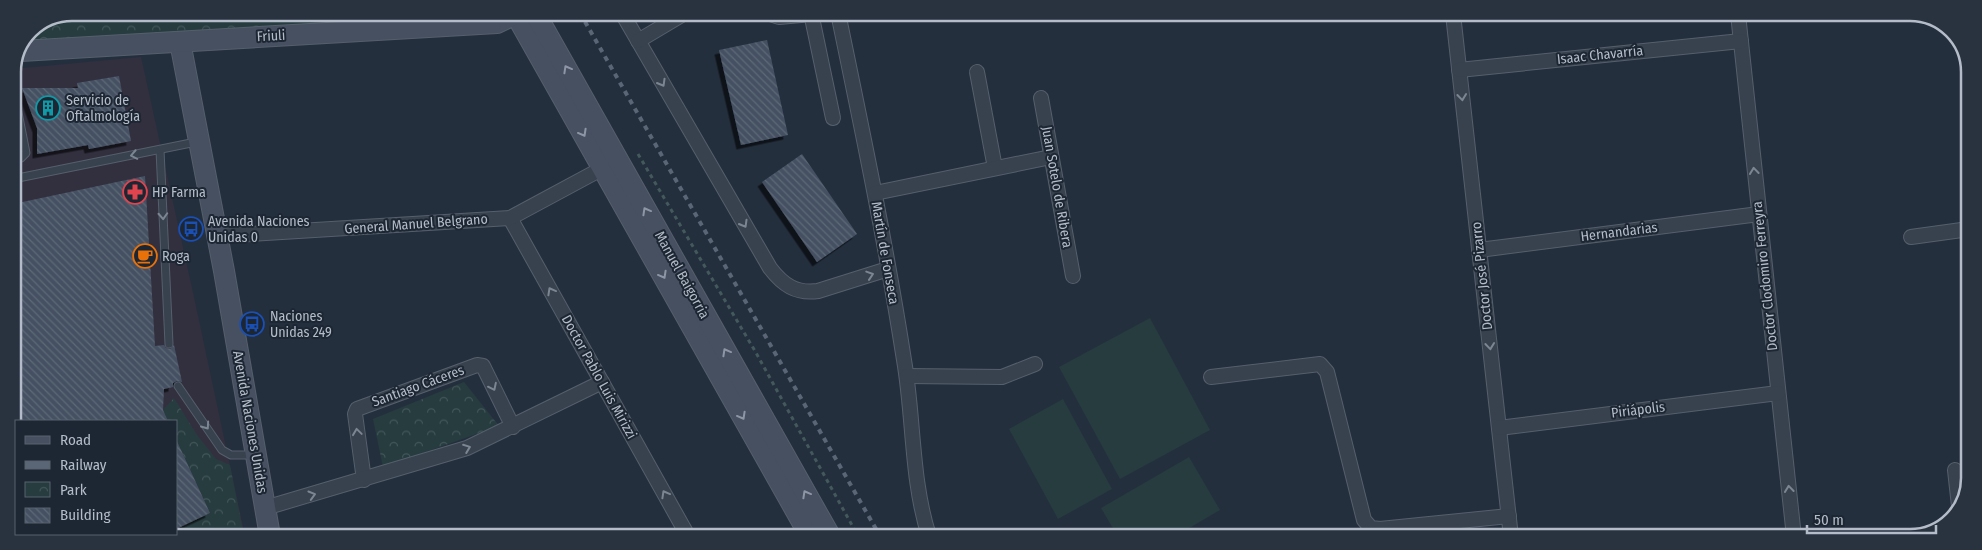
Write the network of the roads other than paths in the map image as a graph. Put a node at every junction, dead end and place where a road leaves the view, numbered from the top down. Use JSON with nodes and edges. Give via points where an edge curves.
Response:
{"nodes":[{"id":1,"x":500,"y":21,"type":"edge"},
{"id":2,"x":525,"y":21,"type":"edge"},
{"id":3,"x":526,"y":21,"type":"edge"},
{"id":4,"x":627,"y":21,"type":"edge"},
{"id":5,"x":671,"y":21,"type":"edge"},
{"id":6,"x":812,"y":21,"type":"edge"},
{"id":7,"x":840,"y":21,"type":"edge"},
{"id":8,"x":1454,"y":21,"type":"edge"},
{"id":9,"x":1739,"y":21,"type":"edge"},
{"id":10,"x":638,"y":41,"type":"junction"},
{"id":11,"x":1741,"y":41,"type":"junction"},
{"id":12,"x":180,"y":42,"type":"junction"},
{"id":13,"x":26,"y":51,"type":"edge"},
{"id":14,"x":1459,"y":70,"type":"junction"},
{"id":15,"x":976,"y":72,"type":"dead end"},
{"id":16,"x":1041,"y":98,"type":"dead end"},
{"id":17,"x":833,"y":118,"type":"dead end"},
{"id":18,"x":21,"y":129,"type":"edge"},
{"id":19,"x":199,"y":142,"type":"junction"},
{"id":20,"x":160,"y":150,"type":"junction"},
{"id":21,"x":1051,"y":157,"type":"junction"},
{"id":22,"x":21,"y":158,"type":"edge"},
{"id":23,"x":602,"y":168,"type":"junction"},
{"id":24,"x":995,"y":168,"type":"junction"},
{"id":25,"x":21,"y":177,"type":"edge"},
{"id":26,"x":875,"y":193,"type":"junction"},
{"id":27,"x":1759,"y":214,"type":"junction"},
{"id":28,"x":510,"y":218,"type":"junction"},
{"id":29,"x":1961,"y":230,"type":"edge"},
{"id":30,"x":218,"y":236,"type":"junction"},
{"id":31,"x":1910,"y":237,"type":"dead end"},
{"id":32,"x":1479,"y":250,"type":"junction"},
{"id":33,"x":888,"y":269,"type":"junction"},
{"id":34,"x":1073,"y":276,"type":"dead end"},
{"id":35,"x":169,"y":344,"type":"dead end"},
{"id":36,"x":1035,"y":364,"type":"dead end"},
{"id":37,"x":907,"y":376,"type":"junction"},
{"id":38,"x":1211,"y":377,"type":"dead end"},
{"id":39,"x":602,"y":382,"type":"junction"},
{"id":40,"x":178,"y":386,"type":"dead end"},
{"id":41,"x":1778,"y":393,"type":"junction"},
{"id":42,"x":513,"y":427,"type":"junction"},
{"id":43,"x":1499,"y":428,"type":"junction"},
{"id":44,"x":256,"y":455,"type":"junction"},
{"id":45,"x":1955,"y":470,"type":"dead end"},
{"id":46,"x":364,"y":480,"type":"junction"},
{"id":47,"x":1958,"y":495,"type":"edge"},
{"id":48,"x":265,"y":508,"type":"junction"},
{"id":49,"x":1509,"y":516,"type":"junction"},
{"id":50,"x":269,"y":529,"type":"edge"},
{"id":51,"x":684,"y":529,"type":"edge"},
{"id":52,"x":806,"y":529,"type":"edge"},
{"id":53,"x":826,"y":529,"type":"edge"},
{"id":54,"x":927,"y":529,"type":"edge"},
{"id":55,"x":1510,"y":529,"type":"edge"},
{"id":56,"x":1793,"y":529,"type":"edge"}],
"edges":[{"from":1,"to":12,"type":"main road","name":"Friuli"},
{"from":2,"to":23,"type":"main road","name":"Manuel Baigorria","one_way":true},
{"from":53,"to":3,"type":"main road","name":"Manuel Baigorria","one_way":true},
{"from":4,"to":10,"type":"street"},
{"from":5,"to":10,"type":"street"},
{"from":6,"to":17,"type":"street"},
{"from":7,"to":26,"type":"street","name":"Martín de Fonseca"},
{"from":8,"to":14,"type":"street","name":"Doctor José Pizarro"},
{"from":9,"to":11,"type":"street","name":"Doctor Clodomiro Ferreyra"},
{"from":10,"to":33,"type":"street","one_way":true,"via":[[779,280],[798,291],[818,291]]},
{"from":11,"to":14,"type":"street","name":"Isaac Chavarría"},
{"from":27,"to":11,"type":"street","name":"Doctor Clodomiro Ferreyra","one_way":true},
{"from":12,"to":13,"type":"main road","name":"Friuli"},
{"from":12,"to":19,"type":"main road","name":"Avenida Naciones Unidas"},
{"from":14,"to":32,"type":"street","name":"Doctor José Pizarro","one_way":true},
{"from":15,"to":24,"type":"street"},
{"from":16,"to":21,"type":"street","name":"Juan Sotelo de Ribera"},
{"from":18,"to":22,"type":"lane","via":[[26,153]]},
{"from":19,"to":20,"type":"lane"},
{"from":19,"to":30,"type":"main road","name":"Avenida Naciones Unidas"},
{"from":20,"to":25,"type":"lane","one_way":true},
{"from":20,"to":35,"type":"lane","one_way":true},
{"from":21,"to":24,"type":"street"},
{"from":21,"to":34,"type":"street","name":"Juan Sotelo de Ribera"},
{"from":23,"to":28,"type":"street","name":"General Manuel Belgrano"},
{"from":23,"to":52,"type":"main road","name":"Manuel Baigorria","one_way":true},
{"from":24,"to":26,"type":"street"},
{"from":26,"to":33,"type":"street","name":"Martín de Fonseca"},
{"from":27,"to":32,"type":"street","name":"Hernandarias"},
{"from":27,"to":41,"type":"street","name":"Doctor Clodomiro Ferreyra"},
{"from":28,"to":30,"type":"street","name":"General Manuel Belgrano"},
{"from":39,"to":28,"type":"street","name":"Doctor Pablo Luis Mirizzi","one_way":true},
{"from":29,"to":31,"type":"street"},
{"from":30,"to":44,"type":"main road","name":"Avenida Naciones Unidas"},
{"from":32,"to":43,"type":"street","name":"Doctor José Pizarro","one_way":true},
{"from":33,"to":37,"type":"street","name":"Martín de Fonseca"},
{"from":36,"to":37,"type":"street","via":[[1002,377]]},
{"from":37,"to":54,"type":"street","name":"Martín de Fonseca","via":[[919,495]]},
{"from":38,"to":49,"type":"street","via":[[1320,364],[1327,372],[1364,520],[1371,528]]},
{"from":39,"to":42,"type":"street"},
{"from":51,"to":39,"type":"street","name":"Doctor Pablo Luis Mirizzi","one_way":true},
{"from":40,"to":44,"type":"lane","one_way":true,"via":[[222,450],[231,455]]},
{"from":41,"to":43,"type":"street","name":"Piriápolis"},
{"from":56,"to":41,"type":"street","name":"Doctor Clodomiro Ferreyra","one_way":true},
{"from":46,"to":42,"type":"street","one_way":true,"via":[[446,456]]},
{"from":46,"to":42,"type":"street","name":"Santiago Cáceres","one_way":true,"via":[[357,409],[477,365],[483,366]]},
{"from":43,"to":49,"type":"street","name":"Doctor José Pizarro"},
{"from":44,"to":48,"type":"main road","name":"Avenida Naciones Unidas"},
{"from":45,"to":47,"type":"street"},
{"from":48,"to":46,"type":"street","one_way":true},
{"from":48,"to":50,"type":"main road","name":"Avenida Naciones Unidas"},
{"from":49,"to":55,"type":"street","name":"Doctor José Pizarro"}]}
